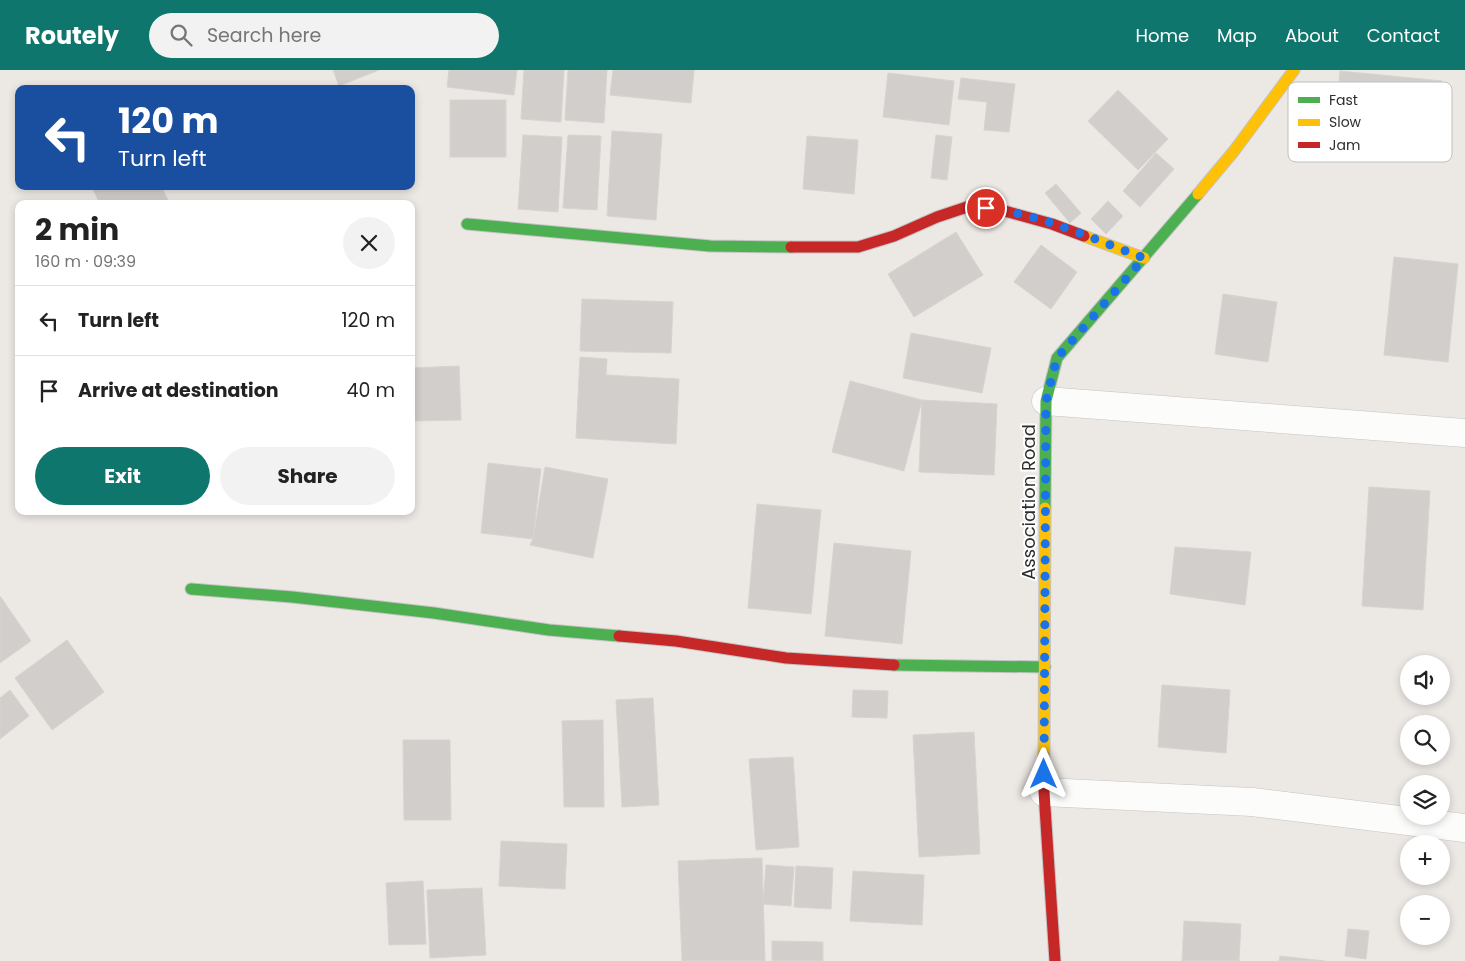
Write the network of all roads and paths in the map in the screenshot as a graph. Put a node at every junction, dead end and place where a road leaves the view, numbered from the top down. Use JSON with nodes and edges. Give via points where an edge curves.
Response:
{"nodes":[{"id":1,"x":1294,"y":70,"type":"edge"},
{"id":2,"x":467,"y":224,"type":"dead end"},
{"id":3,"x":1144,"y":258,"type":"junction"},
{"id":4,"x":1046,"y":401,"type":"junction"},
{"id":5,"x":1465,"y":433,"type":"edge"},
{"id":6,"x":191,"y":590,"type":"dead end"},
{"id":7,"x":1045,"y":667,"type":"junction"},
{"id":8,"x":1044,"y":792,"type":"junction"},
{"id":9,"x":1465,"y":828,"type":"edge"},
{"id":10,"x":1055,"y":961,"type":"edge"}],
"edges":[{"from":1,"to":3,"type":"street","name":"Association Road","via":[[1234,151]]},
{"from":2,"to":3,"type":"street","via":[[710,246],[832,248],[858,247],[970,206],[1001,210],[1052,224]]},
{"from":3,"to":4,"type":"street","name":"Association Road","via":[[1057,358]]},
{"from":4,"to":5,"type":"street"},
{"from":4,"to":7,"type":"street","name":"Association Road"},
{"from":6,"to":7,"type":"street","via":[[425,612],[549,630],[676,641],[786,658],[882,665]]},
{"from":7,"to":8,"type":"street","name":"Association Road"},
{"from":8,"to":9,"type":"street","via":[[1252,802]]},
{"from":8,"to":10,"type":"street","name":"Association Road"}]}
